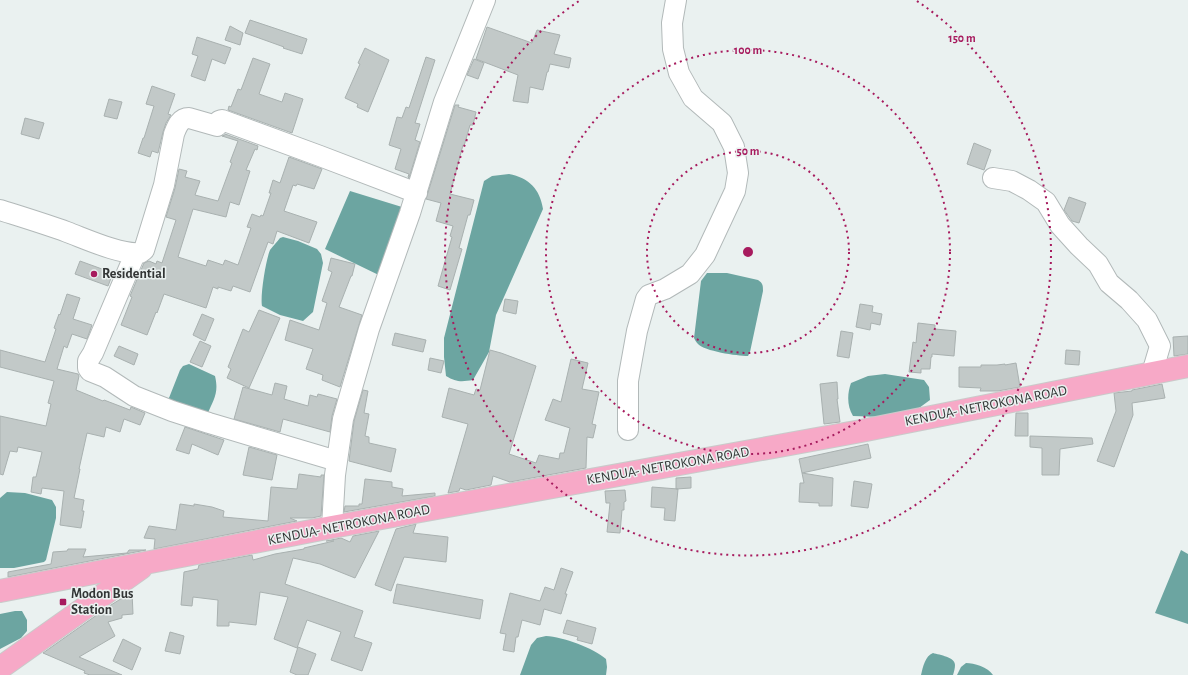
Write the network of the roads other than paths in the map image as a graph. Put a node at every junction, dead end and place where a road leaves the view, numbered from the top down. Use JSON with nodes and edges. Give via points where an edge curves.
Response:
{"nodes":[{"id":1,"x":485,"y":0,"type":"edge"},
{"id":2,"x":676,"y":0,"type":"edge"},
{"id":3,"x":993,"y":178,"type":"dead end"},
{"id":4,"x":417,"y":193,"type":"junction"},
{"id":5,"x":0,"y":210,"type":"edge"},
{"id":6,"x":135,"y":254,"type":"junction"},
{"id":7,"x":1188,"y":366,"type":"edge"},
{"id":8,"x":1152,"y":373,"type":"junction"},
{"id":9,"x":628,"y":430,"type":"dead end"},
{"id":10,"x":337,"y":461,"type":"junction"},
{"id":11,"x":332,"y":527,"type":"junction"},
{"id":12,"x":147,"y":564,"type":"junction"},
{"id":13,"x":0,"y":591,"type":"edge"},
{"id":14,"x":0,"y":668,"type":"edge"}],
"edges":[{"from":1,"to":4,"type":"street","via":[[444,102]]},
{"from":2,"to":9,"type":"street","via":[[672,23],[673,49],[679,73],[693,98],[722,123],[734,147],[738,173],[734,191],[705,255],[690,274],[646,299],[628,381]]},
{"from":3,"to":8,"type":"street","via":[[1012,181],[1046,202],[1060,225],[1098,264],[1109,283],[1147,320],[1160,346]]},
{"from":4,"to":6,"type":"street","via":[[222,120],[217,126],[185,118],[176,127],[164,185],[144,250]]},
{"from":4,"to":10,"type":"street","via":[[369,329],[343,419]]},
{"from":5,"to":6,"type":"street"},
{"from":6,"to":10,"type":"street","via":[[88,361],[88,368],[134,396],[172,411]]},
{"from":7,"to":8,"type":"main road","name":"KENDUA- NETROKONA ROAD"},
{"from":8,"to":11,"type":"main road","name":"KENDUA- NETROKONA ROAD","via":[[861,431]]},
{"from":10,"to":11,"type":"street"},
{"from":11,"to":12,"type":"main road","name":"KENDUA- NETROKONA ROAD"},
{"from":12,"to":13,"type":"main road","name":"KENDUA- NETROKONA ROAD"},
{"from":12,"to":14,"type":"main road"}]}
